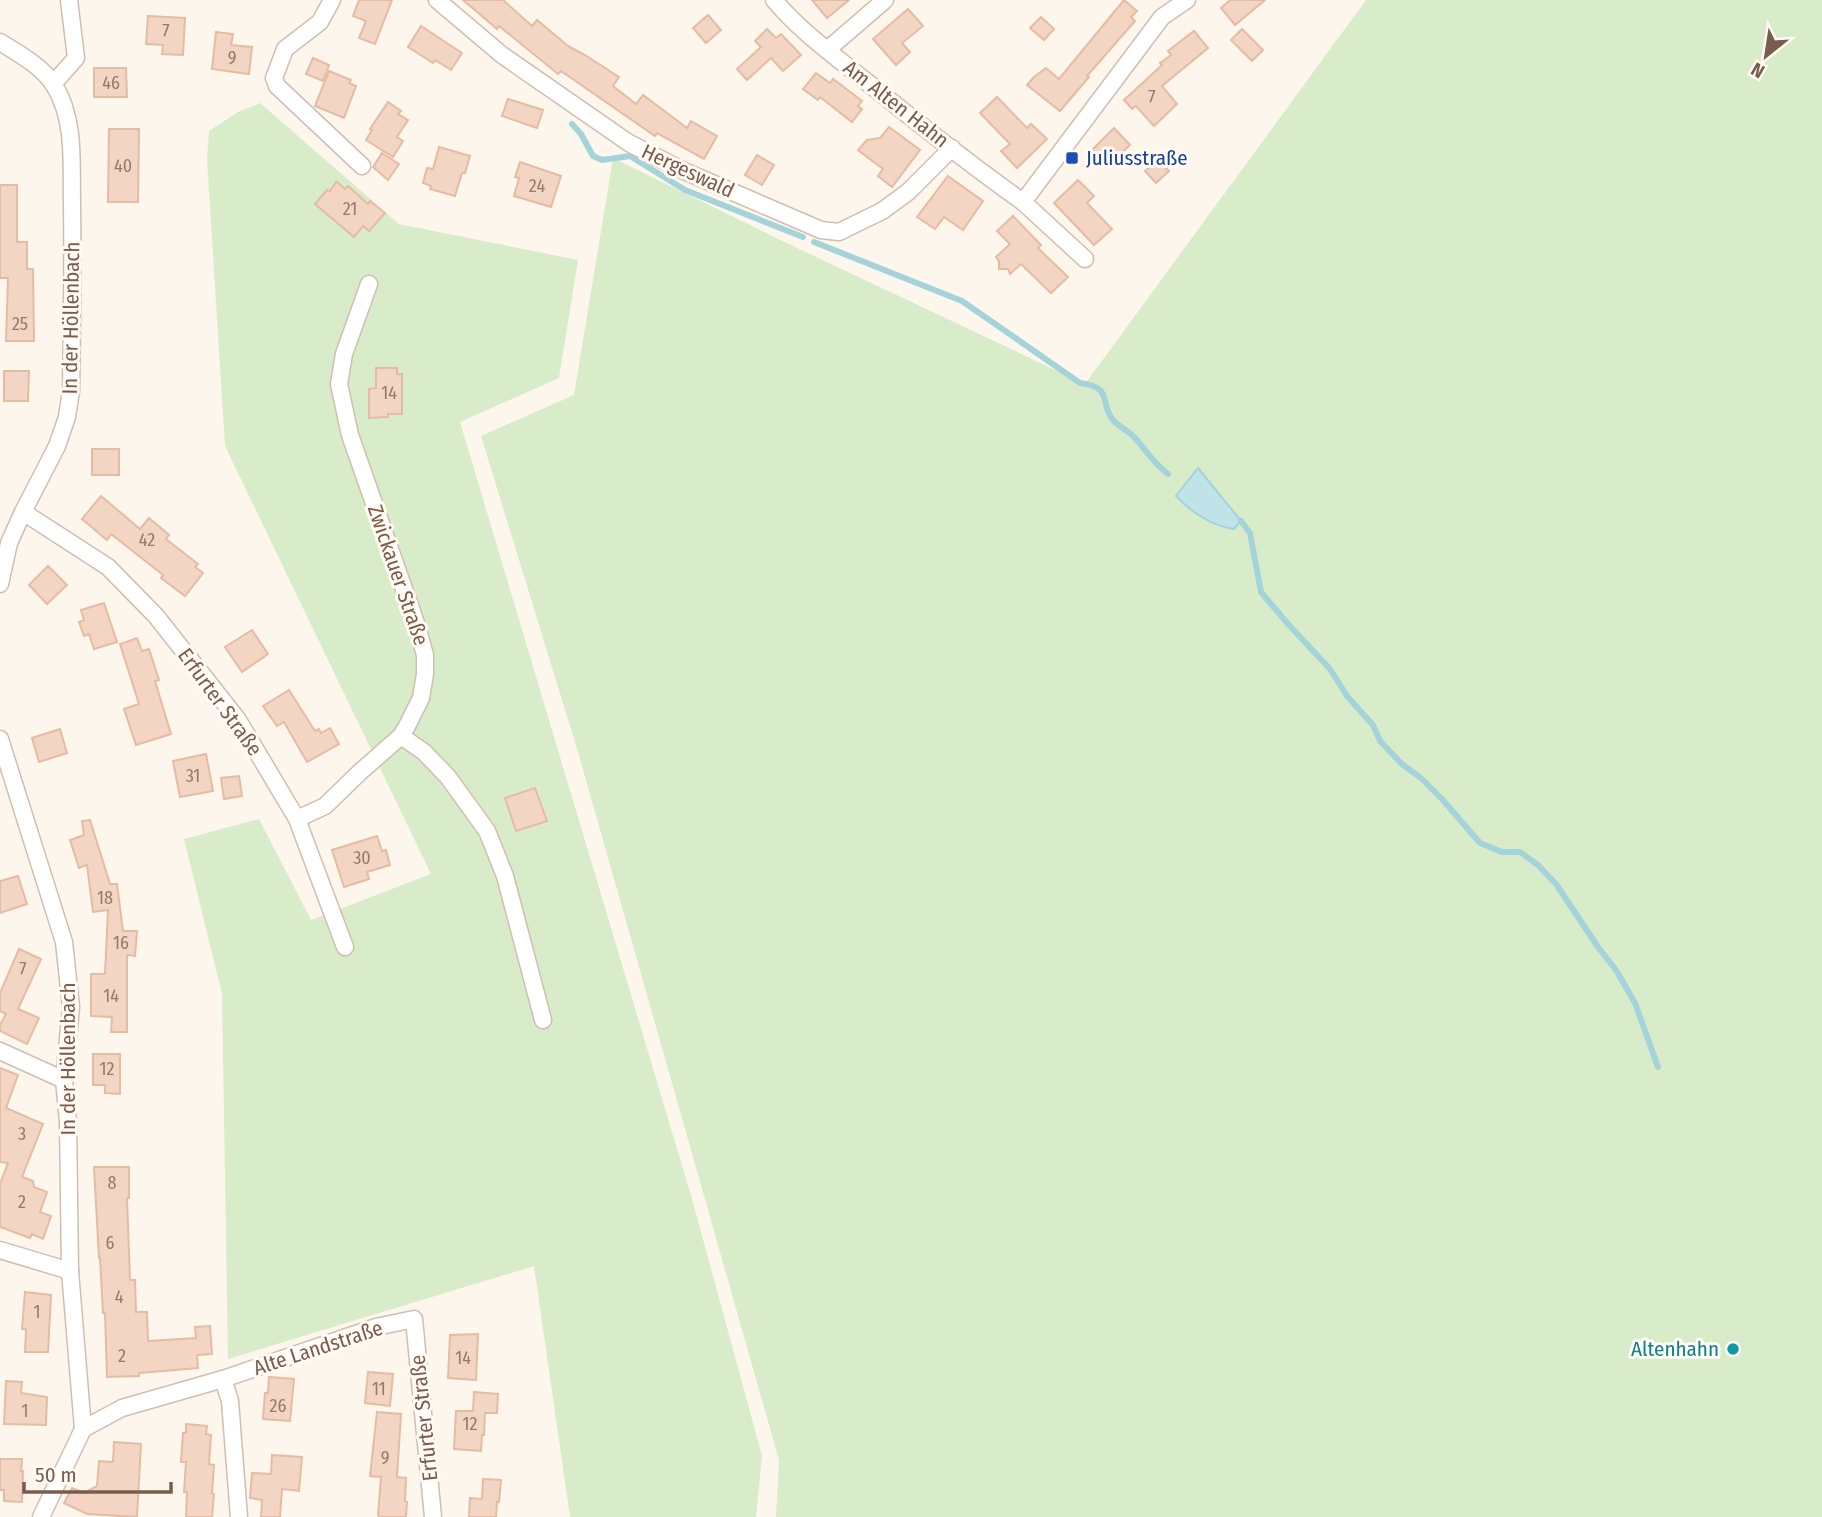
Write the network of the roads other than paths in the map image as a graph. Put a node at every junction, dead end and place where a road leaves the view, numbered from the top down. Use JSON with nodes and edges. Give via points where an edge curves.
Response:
{"nodes":[{"id":1,"x":69,"y":0,"type":"edge"},
{"id":2,"x":332,"y":0,"type":"edge"},
{"id":3,"x":437,"y":0,"type":"edge"},
{"id":4,"x":774,"y":0,"type":"edge"},
{"id":5,"x":885,"y":0,"type":"edge"},
{"id":6,"x":1187,"y":0,"type":"edge"},
{"id":7,"x":0,"y":42,"type":"edge"},
{"id":8,"x":827,"y":50,"type":"junction"},
{"id":9,"x":53,"y":84,"type":"junction"},
{"id":10,"x":952,"y":148,"type":"junction"},
{"id":11,"x":362,"y":166,"type":"dead end"},
{"id":12,"x":1023,"y":202,"type":"junction"},
{"id":13,"x":1085,"y":258,"type":"dead end"},
{"id":14,"x":369,"y":284,"type":"dead end"},
{"id":15,"x":23,"y":512,"type":"junction"},
{"id":16,"x":0,"y":584,"type":"edge"},
{"id":17,"x":401,"y":736,"type":"junction"},
{"id":18,"x":0,"y":739,"type":"edge"},
{"id":19,"x":297,"y":819,"type":"junction"},
{"id":20,"x":345,"y":947,"type":"dead end"},
{"id":21,"x":543,"y":1020,"type":"dead end"},
{"id":22,"x":0,"y":1051,"type":"edge"},
{"id":23,"x":64,"y":1080,"type":"junction"},
{"id":24,"x":0,"y":1250,"type":"edge"},
{"id":25,"x":70,"y":1271,"type":"junction"},
{"id":26,"x":414,"y":1320,"type":"joint"},
{"id":27,"x":223,"y":1379,"type":"junction"},
{"id":28,"x":83,"y":1429,"type":"junction"},
{"id":29,"x":41,"y":1517,"type":"edge"},
{"id":30,"x":239,"y":1517,"type":"edge"},
{"id":31,"x":433,"y":1517,"type":"edge"}],
"edges":[{"from":1,"to":9,"type":"street","via":[[76,58]]},
{"from":2,"to":11,"type":"street","via":[[320,22],[285,49],[274,78],[277,86]]},
{"from":3,"to":10,"type":"street","name":"Hergeswald","via":[[502,55],[629,144],[821,230],[839,232],[882,211]]},
{"from":4,"to":8,"type":"street","name":"Am Alten Hahn"},
{"from":5,"to":8,"type":"street"},
{"from":6,"to":12,"type":"street","via":[[1162,18]]},
{"from":7,"to":9,"type":"street"},
{"from":8,"to":10,"type":"street","name":"Am Alten Hahn"},
{"from":9,"to":15,"type":"street","name":"In der Höllenbach","via":[[71,138],[71,391],[68,417],[57,446]]},
{"from":10,"to":12,"type":"street","name":"Am Alten Hahn"},
{"from":12,"to":13,"type":"street"},
{"from":14,"to":17,"type":"street","name":"Zwickauer Straße","via":[[344,355],[339,384],[350,435],[425,654],[421,698]]},
{"from":15,"to":16,"type":"street","name":"In der Höllenbach","via":[[9,543]]},
{"from":15,"to":19,"type":"street","name":"Erfurter Straße","via":[[108,567],[156,616],[238,720]]},
{"from":17,"to":19,"type":"street","name":"Zwickauer Straße","via":[[325,806]]},
{"from":17,"to":21,"type":"street","via":[[448,777],[487,831],[505,876]]},
{"from":18,"to":23,"type":"street","name":"In der Höllenbach","via":[[64,942],[71,1007]]},
{"from":19,"to":20,"type":"street","name":"Erfurter Straße"},
{"from":22,"to":23,"type":"street"},
{"from":23,"to":25,"type":"street","name":"In der Höllenbach"},
{"from":24,"to":25,"type":"street"},
{"from":25,"to":28,"type":"street","name":"In der Höllenbach"},
{"from":26,"to":27,"type":"street","name":"Alte Landstraße","via":[[376,1327]]},
{"from":26,"to":31,"type":"street","name":"Erfurter Straße"},
{"from":27,"to":28,"type":"street","name":"Alte Landstraße","via":[[122,1408]]},
{"from":27,"to":30,"type":"street","via":[[230,1401]]},
{"from":28,"to":29,"type":"street"}]}
